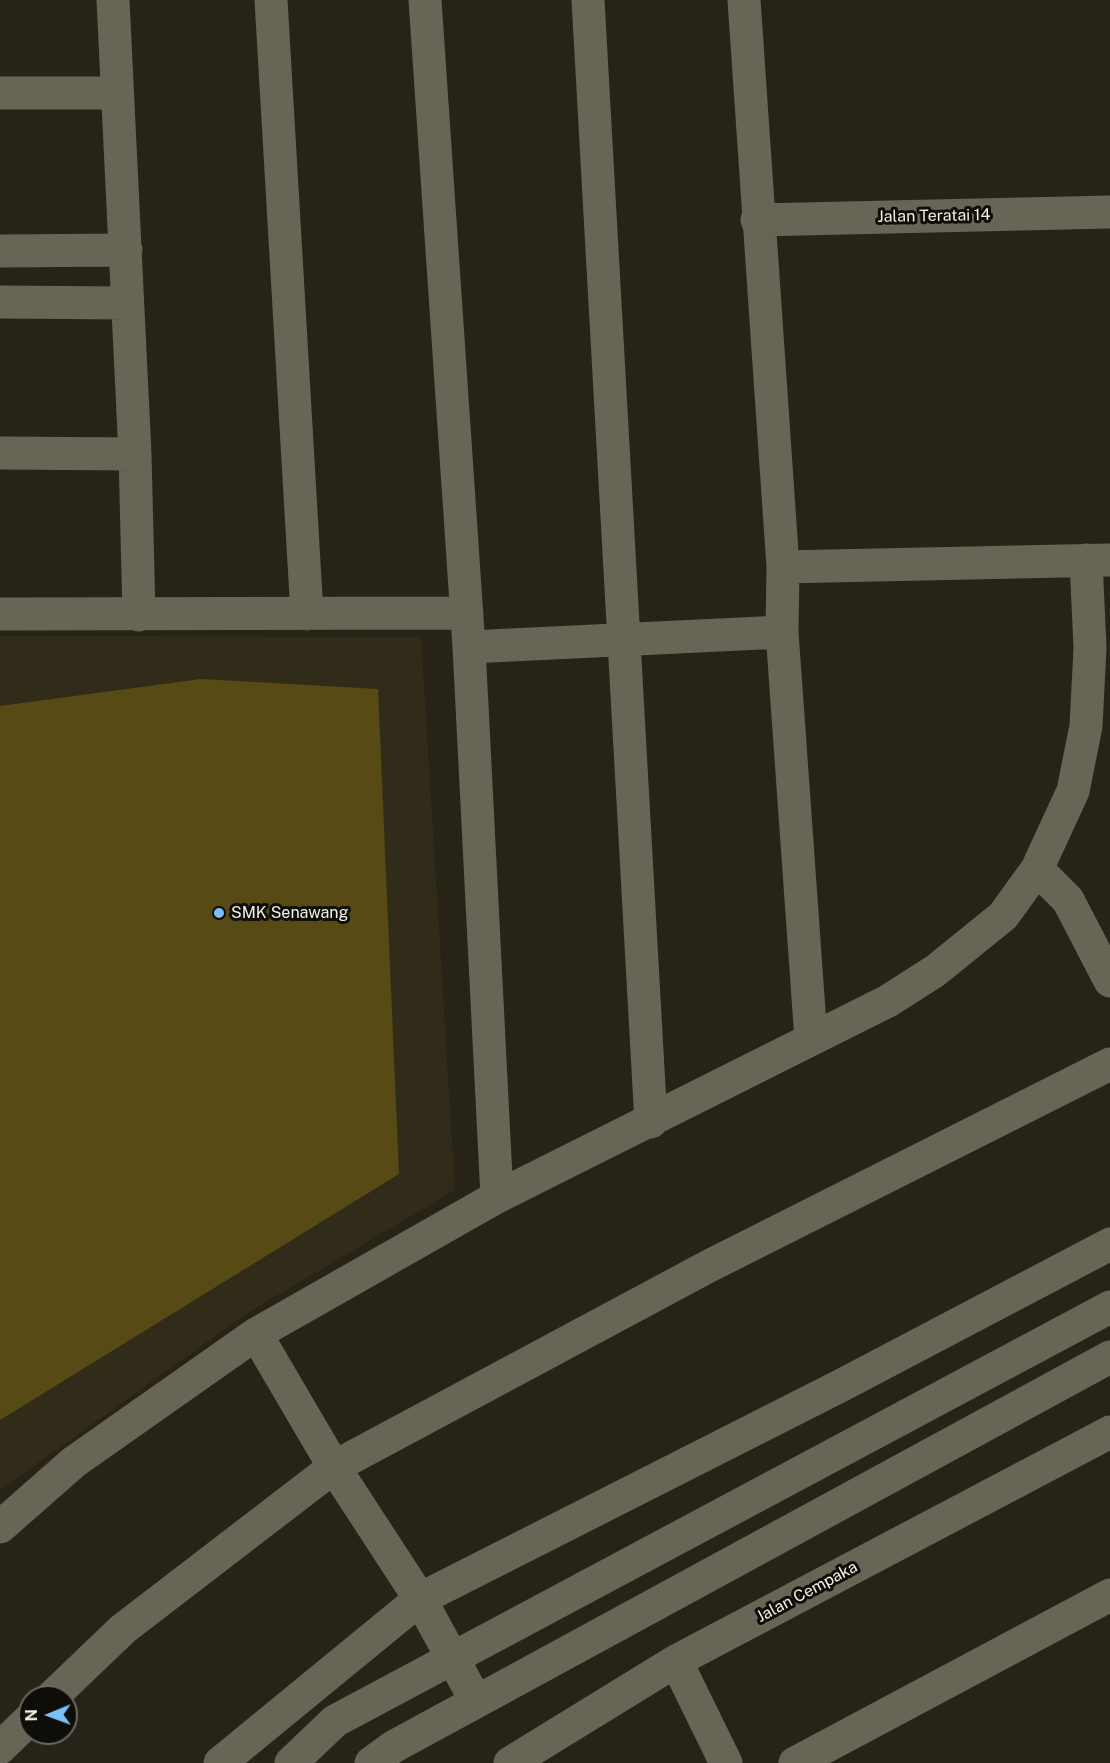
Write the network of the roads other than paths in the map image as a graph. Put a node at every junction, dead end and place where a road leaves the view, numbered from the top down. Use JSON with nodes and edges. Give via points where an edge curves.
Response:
{"nodes":[{"id":1,"x":113,"y":0,"type":"edge"},
{"id":2,"x":271,"y":0,"type":"edge"},
{"id":3,"x":426,"y":0,"type":"edge"},
{"id":4,"x":588,"y":0,"type":"edge"},
{"id":5,"x":744,"y":0,"type":"edge"},
{"id":6,"x":0,"y":93,"type":"edge"},
{"id":7,"x":117,"y":93,"type":"junction"},
{"id":8,"x":1110,"y":212,"type":"edge"},
{"id":9,"x":758,"y":220,"type":"junction"},
{"id":10,"x":126,"y":250,"type":"junction"},
{"id":11,"x":0,"y":251,"type":"edge"},
{"id":12,"x":0,"y":303,"type":"edge"},
{"id":13,"x":127,"y":303,"type":"junction"},
{"id":14,"x":0,"y":453,"type":"edge"},
{"id":15,"x":135,"y":454,"type":"junction"},
{"id":16,"x":1098,"y":560,"type":"edge"},
{"id":17,"x":783,"y":567,"type":"junction"},
{"id":18,"x":466,"y":613,"type":"junction"},
{"id":19,"x":0,"y":614,"type":"edge"},
{"id":20,"x":307,"y":614,"type":"junction"},
{"id":21,"x":139,"y":615,"type":"junction"},
{"id":22,"x":782,"y":632,"type":"junction"},
{"id":23,"x":624,"y":639,"type":"junction"},
{"id":24,"x":469,"y":647,"type":"junction"},
{"id":25,"x":1037,"y":869,"type":"junction"},
{"id":26,"x":1110,"y":981,"type":"edge"},
{"id":27,"x":811,"y":1039,"type":"junction"},
{"id":28,"x":1110,"y":1064,"type":"edge"},
{"id":29,"x":651,"y":1122,"type":"junction"},
{"id":30,"x":497,"y":1197,"type":"junction"},
{"id":31,"x":1110,"y":1244,"type":"edge"},
{"id":32,"x":1110,"y":1307,"type":"edge"},
{"id":33,"x":256,"y":1334,"type":"junction"},
{"id":34,"x":1110,"y":1357,"type":"edge"},
{"id":35,"x":1110,"y":1432,"type":"edge"},
{"id":36,"x":334,"y":1467,"type":"junction"},
{"id":37,"x":0,"y":1527,"type":"edge"},
{"id":38,"x":1110,"y":1595,"type":"edge"},
{"id":39,"x":420,"y":1599,"type":"junction"},
{"id":40,"x":452,"y":1659,"type":"junction"},
{"id":41,"x":676,"y":1660,"type":"junction"},
{"id":42,"x":65,"y":1685,"type":"edge"},
{"id":43,"x":476,"y":1701,"type":"junction"},
{"id":44,"x":18,"y":1731,"type":"edge"},
{"id":45,"x":0,"y":1748,"type":"edge"},
{"id":46,"x":220,"y":1763,"type":"edge"},
{"id":47,"x":291,"y":1763,"type":"edge"},
{"id":48,"x":371,"y":1763,"type":"edge"},
{"id":49,"x":510,"y":1763,"type":"edge"},
{"id":50,"x":726,"y":1763,"type":"edge"},
{"id":51,"x":795,"y":1763,"type":"edge"}],
"edges":[{"from":1,"to":7,"type":"street"},
{"from":2,"to":20,"type":"street"},
{"from":3,"to":18,"type":"street"},
{"from":4,"to":23,"type":"street"},
{"from":5,"to":9,"type":"street"},
{"from":6,"to":7,"type":"street"},
{"from":7,"to":10,"type":"street"},
{"from":8,"to":9,"type":"street","name":"Jalan Teratai 14"},
{"from":9,"to":17,"type":"street"},
{"from":10,"to":11,"type":"street"},
{"from":10,"to":13,"type":"street"},
{"from":12,"to":13,"type":"street"},
{"from":13,"to":15,"type":"street"},
{"from":14,"to":15,"type":"street"},
{"from":15,"to":21,"type":"street"},
{"from":16,"to":17,"type":"street"},
{"from":16,"to":25,"type":"street","via":[[1086,726],[1073,791]]},
{"from":17,"to":22,"type":"street"},
{"from":18,"to":20,"type":"street"},
{"from":18,"to":24,"type":"street"},
{"from":19,"to":21,"type":"street"},
{"from":20,"to":21,"type":"street"},
{"from":22,"to":23,"type":"street"},
{"from":22,"to":27,"type":"street"},
{"from":23,"to":24,"type":"street"},
{"from":23,"to":29,"type":"street"},
{"from":24,"to":30,"type":"street"},
{"from":25,"to":26,"type":"street","via":[[1068,900]]},
{"from":25,"to":27,"type":"street","via":[[1003,916],[935,971],[888,1001]]},
{"from":27,"to":29,"type":"street"},
{"from":28,"to":36,"type":"street","via":[[709,1266]]},
{"from":29,"to":30,"type":"street"},
{"from":30,"to":33,"type":"street"},
{"from":31,"to":39,"type":"street"},
{"from":32,"to":40,"type":"street"},
{"from":33,"to":36,"type":"street"},
{"from":33,"to":37,"type":"street","via":[[74,1462]]},
{"from":34,"to":43,"type":"street"},
{"from":35,"to":41,"type":"street","name":"Jalan Cempaka"},
{"from":36,"to":39,"type":"street"},
{"from":36,"to":42,"type":"street","via":[[123,1629]]},
{"from":38,"to":51,"type":"street"},
{"from":39,"to":40,"type":"street"},
{"from":39,"to":46,"type":"street"},
{"from":40,"to":43,"type":"street"},
{"from":40,"to":47,"type":"street","via":[[335,1721]]},
{"from":41,"to":49,"type":"street","name":"Jalan Cempaka"},
{"from":41,"to":50,"type":"street"},
{"from":43,"to":48,"type":"street"},
{"from":44,"to":45,"type":"street"}]}
